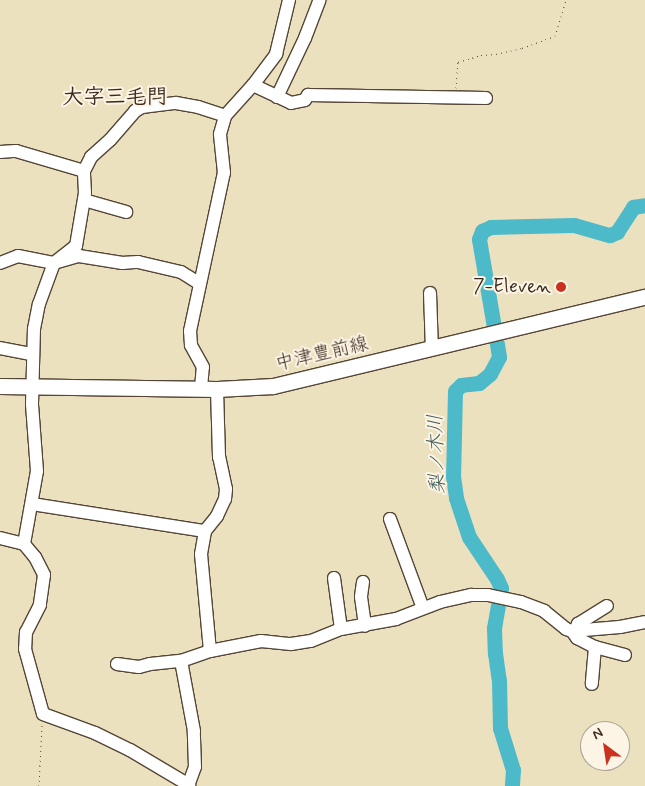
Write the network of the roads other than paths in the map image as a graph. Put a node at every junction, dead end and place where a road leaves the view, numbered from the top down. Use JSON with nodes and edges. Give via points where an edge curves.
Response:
{"nodes":[{"id":1,"x":289,"y":0,"type":"edge"},
{"id":2,"x":319,"y":1,"type":"dead end"},
{"id":3,"x":253,"y":85,"type":"junction"},
{"id":4,"x":277,"y":97,"type":"junction"},
{"id":5,"x":486,"y":98,"type":"dead end"},
{"id":6,"x":225,"y":116,"type":"junction"},
{"id":7,"x":0,"y":152,"type":"edge"},
{"id":8,"x":84,"y":171,"type":"junction"},
{"id":9,"x":84,"y":200,"type":"junction"},
{"id":10,"x":126,"y":212,"type":"dead end"},
{"id":11,"x":0,"y":263,"type":"edge"},
{"id":12,"x":54,"y":263,"type":"junction"},
{"id":13,"x":200,"y":284,"type":"junction"},
{"id":14,"x":430,"y":293,"type":"dead end"},
{"id":15,"x":645,"y":297,"type":"edge"},
{"id":16,"x":0,"y":348,"type":"edge"},
{"id":17,"x":432,"y":349,"type":"junction"},
{"id":18,"x":32,"y":354,"type":"junction"},
{"id":19,"x":0,"y":386,"type":"edge"},
{"id":20,"x":31,"y":387,"type":"junction"},
{"id":21,"x":201,"y":388,"type":"junction"},
{"id":22,"x":217,"y":389,"type":"junction"},
{"id":23,"x":32,"y":504,"type":"junction"},
{"id":24,"x":390,"y":519,"type":"dead end"},
{"id":25,"x":205,"y":531,"type":"junction"},
{"id":26,"x":0,"y":538,"type":"edge"},
{"id":27,"x":24,"y":544,"type":"junction"},
{"id":28,"x":334,"y":578,"type":"dead end"},
{"id":29,"x":363,"y":582,"type":"dead end"},
{"id":30,"x":607,"y":606,"type":"dead end"},
{"id":31,"x":423,"y":608,"type":"junction"},
{"id":32,"x":645,"y":622,"type":"edge"},
{"id":33,"x":365,"y":626,"type":"junction"},
{"id":34,"x":341,"y":629,"type":"junction"},
{"id":35,"x":573,"y":631,"type":"junction"},
{"id":36,"x":595,"y":647,"type":"junction"},
{"id":37,"x":210,"y":651,"type":"junction"},
{"id":38,"x":625,"y":654,"type":"dead end"},
{"id":39,"x":181,"y":661,"type":"junction"},
{"id":40,"x":117,"y":664,"type":"dead end"},
{"id":41,"x":592,"y":684,"type":"dead end"},
{"id":42,"x":189,"y":785,"type":"edge"}],
"edges":[{"from":1,"to":3,"type":"street","via":[[276,54]]},
{"from":2,"to":4,"type":"street"},
{"from":3,"to":4,"type":"street"},
{"from":3,"to":6,"type":"street"},
{"from":4,"to":5,"type":"street","via":[[290,103],[306,100],[308,96]]},
{"from":6,"to":8,"type":"street","via":[[176,103],[142,107],[135,110],[91,157]]},
{"from":6,"to":13,"type":"street","via":[[220,134],[224,173]]},
{"from":7,"to":8,"type":"street","via":[[16,151]]},
{"from":8,"to":9,"type":"street"},
{"from":9,"to":10,"type":"street"},
{"from":9,"to":12,"type":"street","via":[[76,246]]},
{"from":11,"to":12,"type":"street","via":[[18,256]]},
{"from":12,"to":13,"type":"street","via":[[79,256],[122,263],[138,262],[181,272]]},
{"from":12,"to":18,"type":"street","via":[[39,304]]},
{"from":13,"to":21,"type":"street","via":[[190,331],[191,346],[203,368]]},
{"from":14,"to":17,"type":"street"},
{"from":15,"to":17,"type":"main road","name":"中津豊前線"},
{"from":16,"to":18,"type":"street"},
{"from":17,"to":22,"type":"main road","name":"中津豊前線","via":[[273,386]]},
{"from":18,"to":20,"type":"street"},
{"from":19,"to":20,"type":"main road","name":"中津豊前線"},
{"from":20,"to":21,"type":"main road","name":"中津豊前線"},
{"from":20,"to":23,"type":"street","via":[[37,471]]},
{"from":21,"to":22,"type":"main road","name":"中津豊前線"},
{"from":22,"to":25,"type":"street","via":[[219,457],[226,490],[217,516]]},
{"from":23,"to":25,"type":"street"},
{"from":23,"to":27,"type":"street"},
{"from":24,"to":31,"type":"street"},
{"from":25,"to":37,"type":"street","via":[[202,568]]},
{"from":26,"to":27,"type":"street"},
{"from":27,"to":42,"type":"street","via":[[44,575],[40,605],[26,632],[25,649],[43,714],[130,750]]},
{"from":28,"to":34,"type":"street"},
{"from":29,"to":33,"type":"street","via":[[361,597]]},
{"from":30,"to":35,"type":"street","via":[[578,624]]},
{"from":31,"to":33,"type":"street","via":[[396,619]]},
{"from":31,"to":35,"type":"street","via":[[472,595],[488,596],[521,602],[544,611]]},
{"from":32,"to":35,"type":"street"},
{"from":33,"to":34,"type":"street"},
{"from":34,"to":37,"type":"street","via":[[311,641],[291,644],[261,641]]},
{"from":35,"to":36,"type":"street","via":[[577,638]]},
{"from":36,"to":38,"type":"street"},
{"from":36,"to":41,"type":"street"},
{"from":37,"to":39,"type":"street"},
{"from":39,"to":40,"type":"street","via":[[139,667]]},
{"from":39,"to":42,"type":"street","via":[[194,731],[195,767]]}]}
